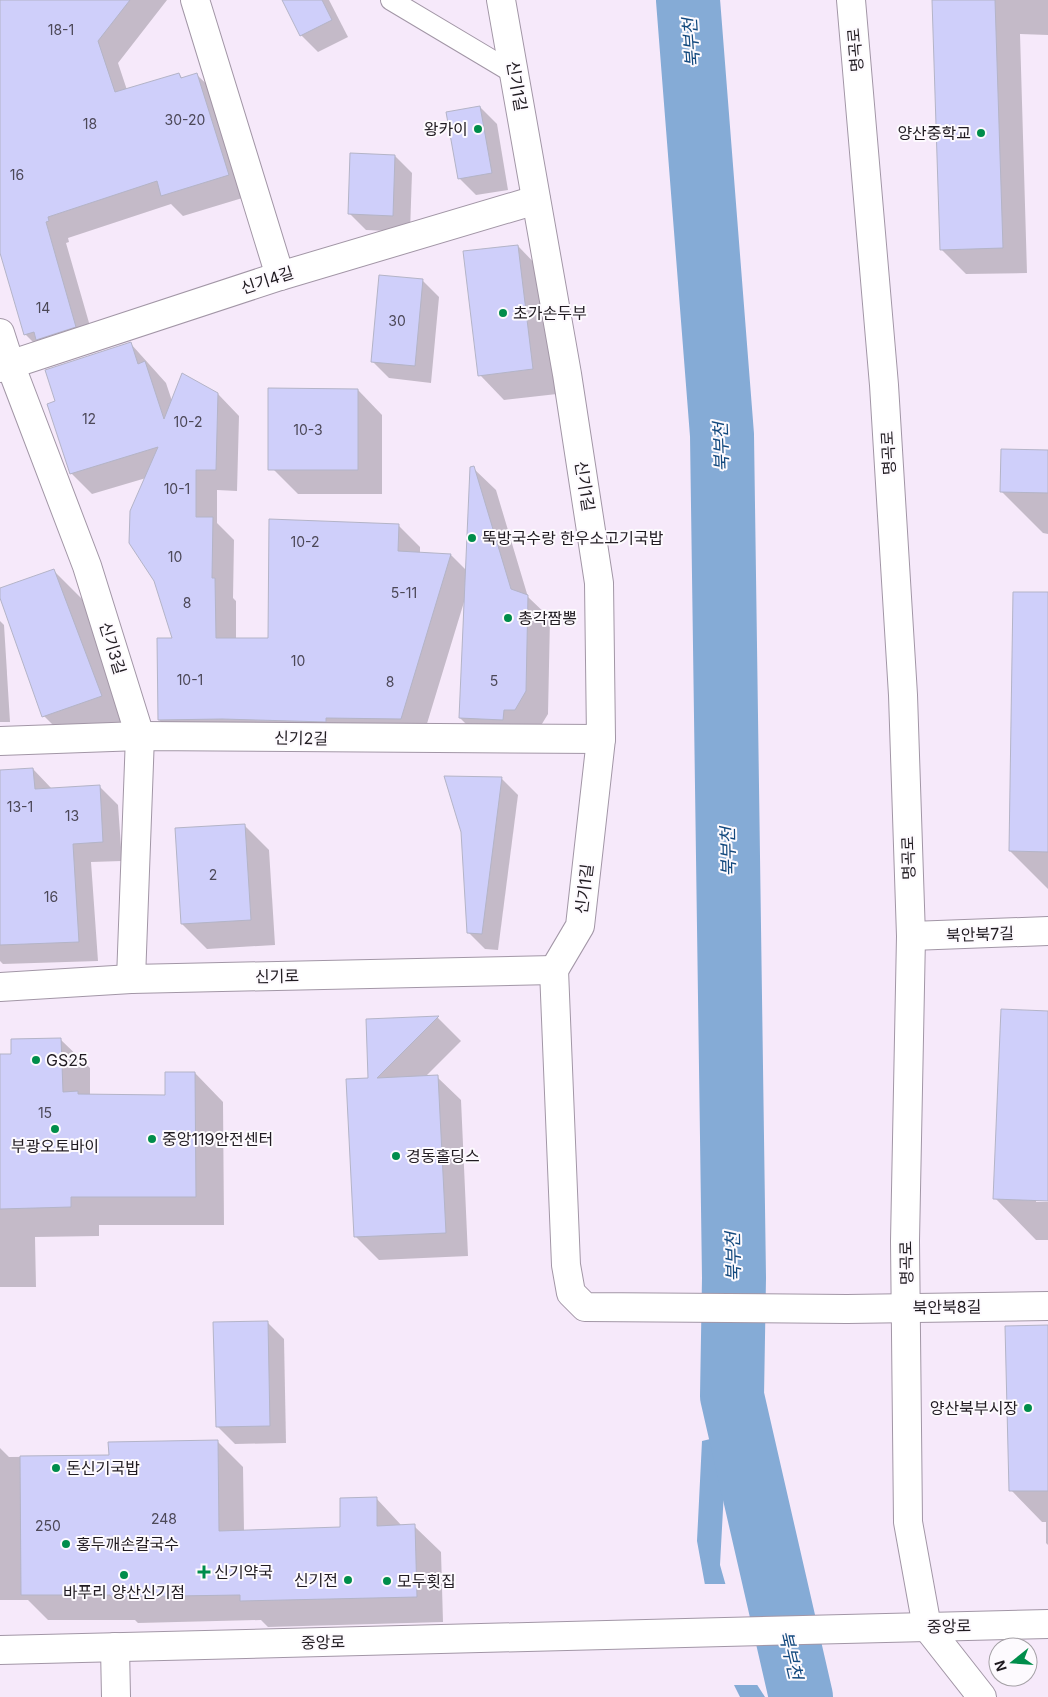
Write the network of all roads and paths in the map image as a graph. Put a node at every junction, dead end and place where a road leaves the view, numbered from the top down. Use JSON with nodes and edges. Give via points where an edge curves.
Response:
{"nodes":[{"id":1,"x":195,"y":0,"type":"edge"},
{"id":2,"x":391,"y":0,"type":"edge"},
{"id":3,"x":501,"y":0,"type":"edge"},
{"id":4,"x":851,"y":0,"type":"edge"},
{"id":5,"x":515,"y":74,"type":"junction"},
{"id":6,"x":536,"y":200,"type":"junction"},
{"id":7,"x":280,"y":276,"type":"junction"},
{"id":8,"x":0,"y":333,"type":"edge"},
{"id":9,"x":5,"y":366,"type":"edge"},
{"id":10,"x":140,"y":736,"type":"junction"},
{"id":11,"x":601,"y":739,"type":"junction"},
{"id":12,"x":0,"y":741,"type":"edge"},
{"id":13,"x":1048,"y":931,"type":"edge"},
{"id":14,"x":911,"y":936,"type":"junction"},
{"id":15,"x":554,"y":970,"type":"junction"},
{"id":16,"x":132,"y":979,"type":"junction"},
{"id":17,"x":0,"y":986,"type":"edge"},
{"id":18,"x":1048,"y":1306,"type":"edge"},
{"id":19,"x":907,"y":1308,"type":"junction"},
{"id":20,"x":1048,"y":1624,"type":"edge"},
{"id":21,"x":927,"y":1627,"type":"junction"},
{"id":22,"x":115,"y":1647,"type":"junction"},
{"id":23,"x":0,"y":1650,"type":"edge"},
{"id":24,"x":116,"y":1697,"type":"edge"},
{"id":25,"x":982,"y":1697,"type":"edge"}],
"edges":[{"from":1,"to":7,"type":"street"},
{"from":2,"to":5,"type":"lane"},
{"from":3,"to":5,"type":"street","name":"신기1길"},
{"from":4,"to":14,"type":"street","name":"명곡로","via":[[884,385],[903,695]]},
{"from":5,"to":6,"type":"street","name":"신기1길"},
{"from":6,"to":7,"type":"street","name":"신기4길"},
{"from":6,"to":11,"type":"street","name":"신기1길","via":[[599,583]]},
{"from":7,"to":9,"type":"street","name":"신기4길"},
{"from":8,"to":9,"type":"street","name":"신기3길"},
{"from":9,"to":10,"type":"street","name":"신기3길","via":[[87,566]]},
{"from":10,"to":11,"type":"street","name":"신기2길"},
{"from":10,"to":12,"type":"street","name":"신기2길"},
{"from":10,"to":16,"type":"street","name":"신기3길"},
{"from":11,"to":15,"type":"street","name":"신기1길","via":[[580,926]]},
{"from":13,"to":14,"type":"street","name":"북안북7길"},
{"from":14,"to":19,"type":"street","name":"명곡로","via":[[905,1241]]},
{"from":15,"to":16,"type":"street","name":"신기로"},
{"from":15,"to":19,"type":"street","name":"북안북8길","via":[[566,1265],[571,1293],[585,1307]]},
{"from":16,"to":17,"type":"street","name":"신기로"},
{"from":18,"to":19,"type":"street","name":"북안북8길"},
{"from":19,"to":21,"type":"street","name":"명곡로","via":[[908,1522]]},
{"from":20,"to":21,"type":"street","name":"중앙로"},
{"from":21,"to":22,"type":"street","name":"중앙로"},
{"from":21,"to":25,"type":"street","name":"명곡로"},
{"from":22,"to":23,"type":"street","name":"중앙로"},
{"from":22,"to":24,"type":"street"}]}
